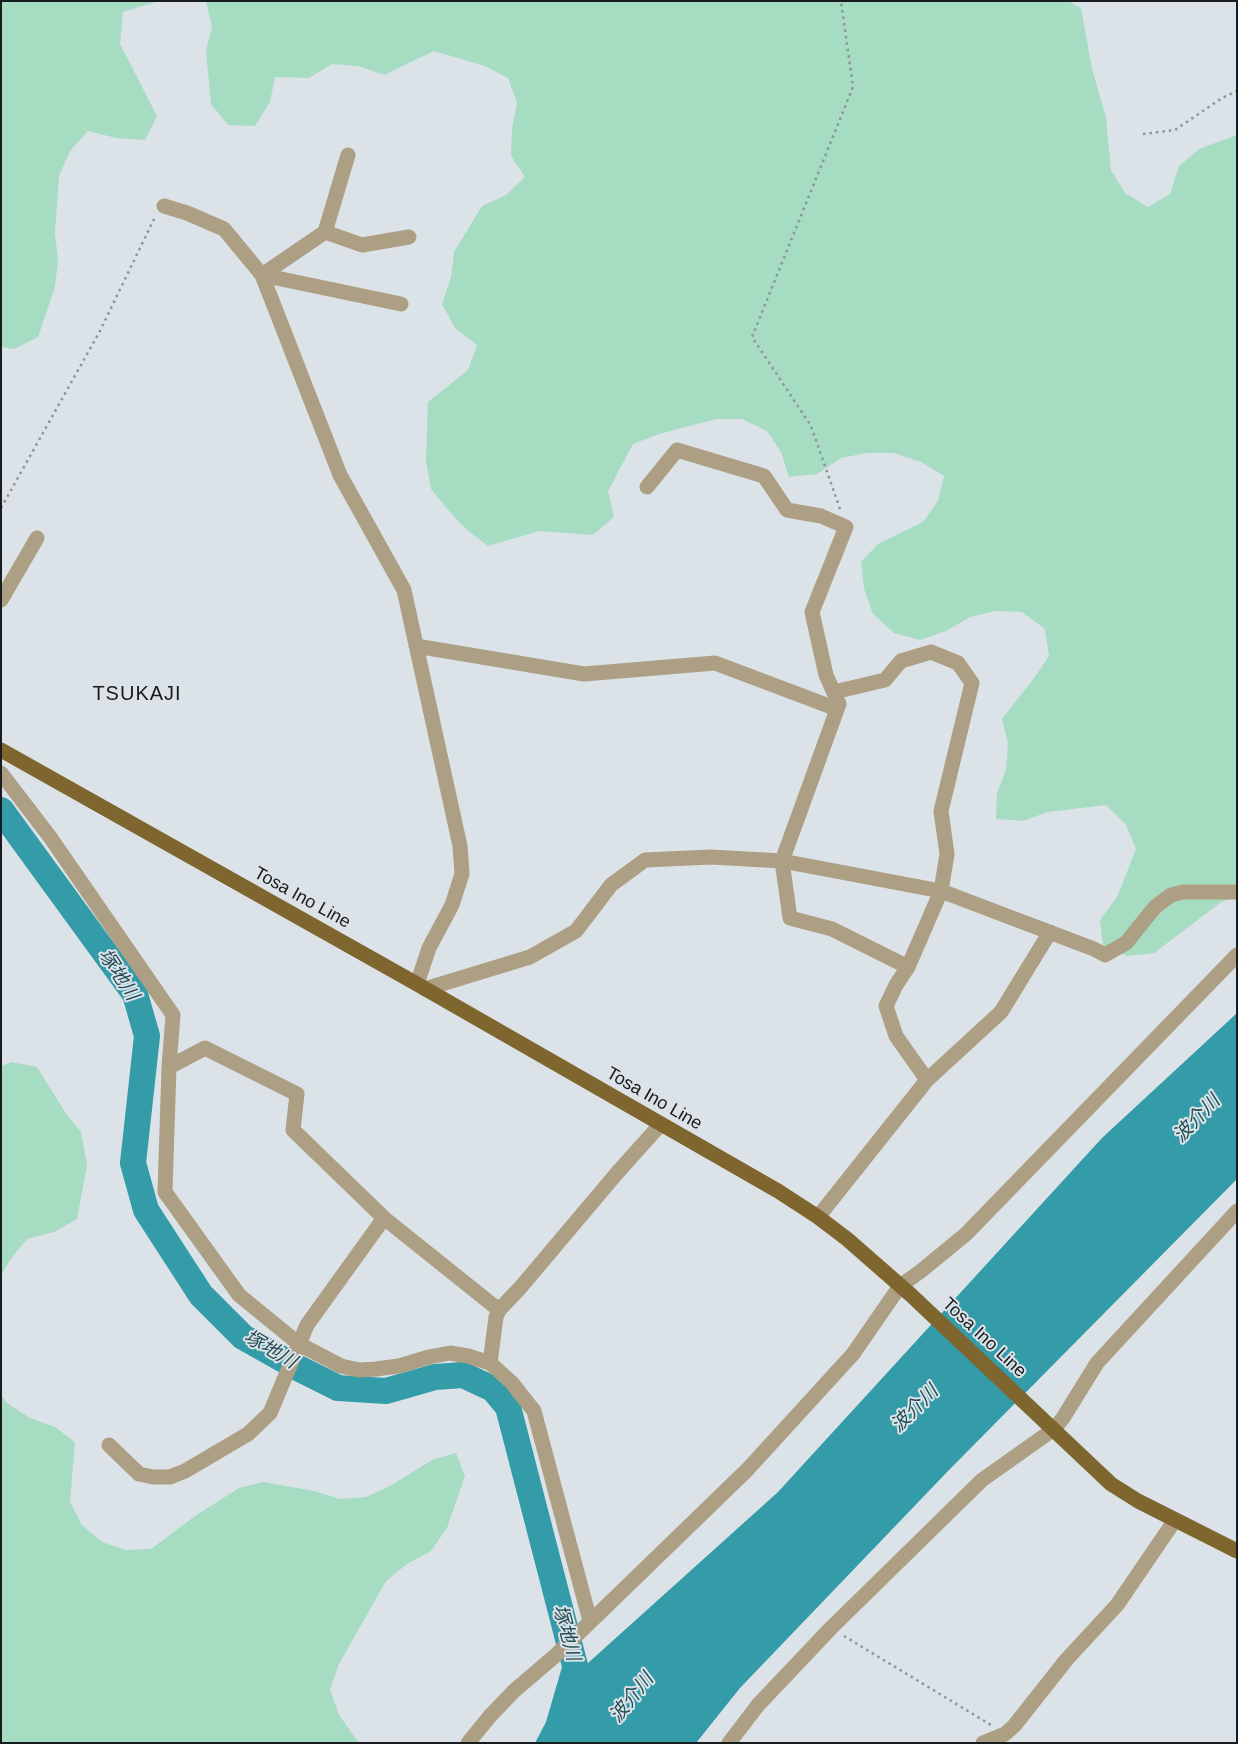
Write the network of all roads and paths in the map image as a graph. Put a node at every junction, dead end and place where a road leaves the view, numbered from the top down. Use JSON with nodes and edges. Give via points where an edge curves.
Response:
{"nodes":[{"id":1,"x":842,"y":1,"type":"edge"},
{"id":2,"x":1237,"y":91,"type":"edge"},
{"id":3,"x":1143,"y":134,"type":"dead end"},
{"id":4,"x":348,"y":155,"type":"dead end"},
{"id":5,"x":164,"y":206,"type":"joint"},
{"id":6,"x":325,"y":232,"type":"junction"},
{"id":7,"x":409,"y":237,"type":"dead end"},
{"id":8,"x":262,"y":275,"type":"junction"},
{"id":9,"x":401,"y":304,"type":"dead end"},
{"id":10,"x":647,"y":487,"type":"dead end"},
{"id":11,"x":1,"y":508,"type":"edge"},
{"id":12,"x":846,"y":526,"type":"junction"},
{"id":13,"x":37,"y":538,"type":"dead end"},
{"id":14,"x":1,"y":600,"type":"edge"},
{"id":15,"x":416,"y":646,"type":"junction"},
{"id":16,"x":834,"y":692,"type":"junction"},
{"id":17,"x":837,"y":709,"type":"junction"},
{"id":18,"x":1,"y":750,"type":"edge"},
{"id":19,"x":1,"y":773,"type":"edge"},
{"id":20,"x":782,"y":861,"type":"junction"},
{"id":21,"x":941,"y":891,"type":"junction"},
{"id":22,"x":1237,"y":892,"type":"edge"},
{"id":23,"x":1050,"y":932,"type":"junction"},
{"id":24,"x":1237,"y":956,"type":"edge"},
{"id":25,"x":908,"y":967,"type":"junction"},
{"id":26,"x":421,"y":986,"type":"junction"},
{"id":27,"x":169,"y":1067,"type":"junction"},
{"id":28,"x":927,"y":1080,"type":"junction"},
{"id":29,"x":661,"y":1124,"type":"junction"},
{"id":30,"x":1237,"y":1210,"type":"edge"},
{"id":31,"x":818,"y":1217,"type":"junction"},
{"id":32,"x":384,"y":1218,"type":"junction"},
{"id":33,"x":905,"y":1290,"type":"junction"},
{"id":34,"x":499,"y":1310,"type":"junction"},
{"id":35,"x":299,"y":1344,"type":"junction"},
{"id":36,"x":490,"y":1363,"type":"junction"},
{"id":37,"x":1051,"y":1427,"type":"junction"},
{"id":38,"x":109,"y":1445,"type":"dead end"},
{"id":39,"x":1175,"y":1520,"type":"junction"},
{"id":40,"x":1237,"y":1551,"type":"edge"},
{"id":41,"x":587,"y":1624,"type":"junction"},
{"id":42,"x":831,"y":1628,"type":"junction"},
{"id":43,"x":1010,"y":1738,"type":"edge"},
{"id":44,"x":468,"y":1743,"type":"edge"},
{"id":45,"x":728,"y":1743,"type":"edge"},
{"id":46,"x":983,"y":1743,"type":"edge"}],
"edges":[{"from":1,"to":12,"type":"path","via":[[853,86],[752,337],[810,426]]},
{"from":2,"to":3,"type":"path","via":[[1175,130]]},
{"from":4,"to":6,"type":"street"},
{"from":5,"to":8,"type":"street","via":[[224,229]]},
{"from":5,"to":11,"type":"path","via":[[155,217],[100,330]]},
{"from":6,"to":7,"type":"street","via":[[362,245]]},
{"from":6,"to":8,"type":"street"},
{"from":8,"to":9,"type":"street"},
{"from":8,"to":15,"type":"street","via":[[340,475],[404,590]]},
{"from":10,"to":12,"type":"street","via":[[677,450],[764,476],[787,510],[821,516]]},
{"from":12,"to":16,"type":"street","via":[[812,612],[826,674]]},
{"from":13,"to":14,"type":"street"},
{"from":15,"to":17,"type":"street","via":[[584,674],[715,662]]},
{"from":15,"to":26,"type":"street","via":[[460,846],[462,874],[452,905],[429,948]]},
{"from":16,"to":17,"type":"street","via":[[839,704]]},
{"from":16,"to":21,"type":"street","via":[[885,680],[901,660],[932,652],[958,663],[972,683],[941,811],[947,854]]},
{"from":17,"to":20,"type":"street"},
{"from":18,"to":26,"type":"main road","name":"Tosa Ino Line"},
{"from":19,"to":27,"type":"street","via":[[50,837],[173,1015]]},
{"from":20,"to":21,"type":"street"},
{"from":20,"to":25,"type":"street","via":[[790,918],[832,929]]},
{"from":20,"to":26,"type":"street","via":[[711,857],[645,860],[611,885],[576,931],[530,956]]},
{"from":21,"to":23,"type":"street"},
{"from":21,"to":25,"type":"street"},
{"from":22,"to":23,"type":"street","via":[[1171,895],[1155,907],[1126,943],[1105,955]]},
{"from":23,"to":28,"type":"street","via":[[1001,1012]]},
{"from":24,"to":33,"type":"street","via":[[966,1234],[921,1271]]},
{"from":25,"to":28,"type":"street","via":[[886,1006],[896,1036]]},
{"from":26,"to":29,"type":"main road","name":"Tosa Ino Line"},
{"from":27,"to":32,"type":"street","via":[[205,1048],[297,1094],[293,1130]]},
{"from":27,"to":35,"type":"street","via":[[165,1192],[239,1295]]},
{"from":28,"to":31,"type":"street"},
{"from":29,"to":31,"type":"main road","name":"Tosa Ino Line"},
{"from":29,"to":34,"type":"street"},
{"from":30,"to":37,"type":"street","via":[[1096,1363],[1063,1418]]},
{"from":31,"to":33,"type":"main road","name":"Tosa Ino Line"},
{"from":32,"to":34,"type":"street"},
{"from":32,"to":35,"type":"street","via":[[307,1324]]},
{"from":33,"to":37,"type":"main road","name":"Tosa Ino Line"},
{"from":33,"to":41,"type":"street","via":[[787,1428]]},
{"from":34,"to":36,"type":"street"},
{"from":35,"to":36,"type":"street","via":[[341,1366],[359,1370],[399,1366],[450,1353]]},
{"from":35,"to":38,"type":"street","via":[[270,1413],[261,1424],[185,1471],[170,1477],[139,1474]]},
{"from":36,"to":41,"type":"street","via":[[512,1383],[534,1411]]},
{"from":37,"to":39,"type":"main road","name":"Tosa Ino Line","via":[[1111,1484]]},
{"from":37,"to":42,"type":"street","via":[[982,1480]]},
{"from":39,"to":40,"type":"main road","name":"Tosa Ino Line"},
{"from":39,"to":43,"type":"street","via":[[1117,1605],[1067,1659],[1014,1726]]},
{"from":41,"to":44,"type":"street","via":[[514,1691]]},
{"from":42,"to":43,"type":"path"},
{"from":42,"to":45,"type":"street","via":[[758,1705]]},
{"from":43,"to":46,"type":"street"}]}
